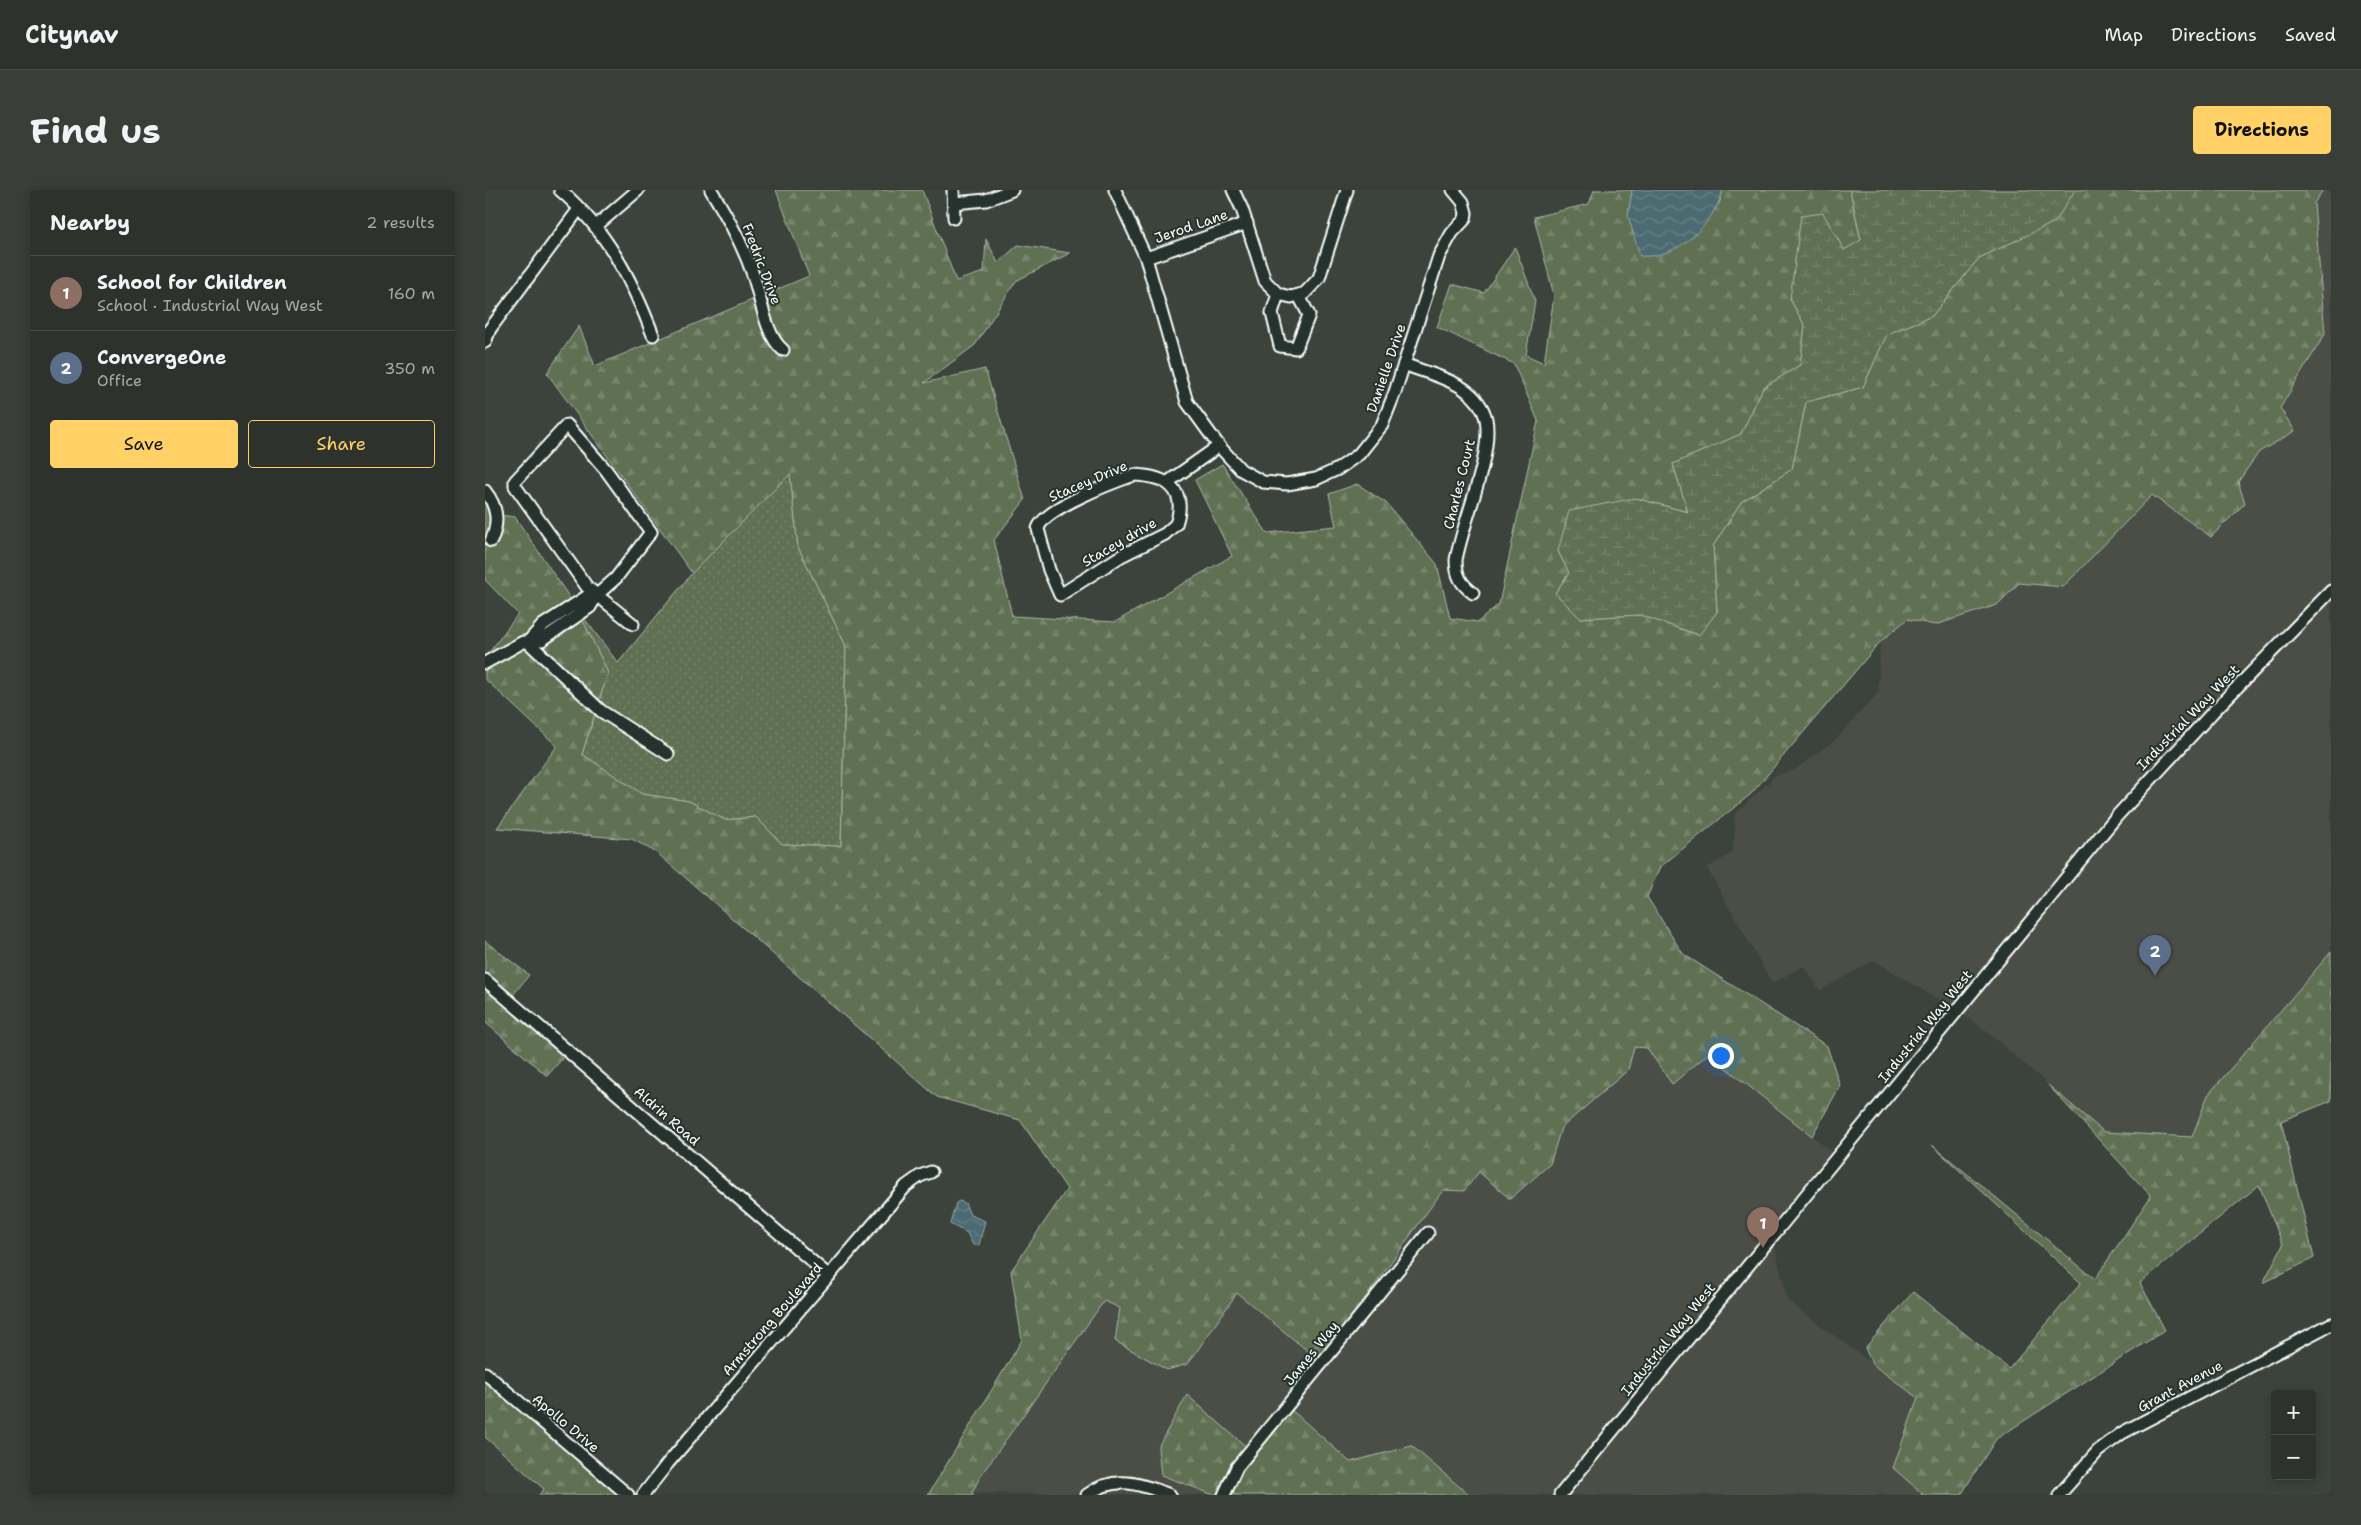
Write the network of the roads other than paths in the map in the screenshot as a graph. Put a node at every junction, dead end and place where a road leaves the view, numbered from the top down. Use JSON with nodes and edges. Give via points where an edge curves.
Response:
{"nodes":[{"id":1,"x":560,"y":190,"type":"edge"},
{"id":2,"x":638,"y":190,"type":"edge"},
{"id":3,"x":711,"y":190,"type":"edge"},
{"id":4,"x":953,"y":190,"type":"edge"},
{"id":5,"x":1012,"y":190,"type":"edge"},
{"id":6,"x":1115,"y":190,"type":"edge"},
{"id":7,"x":1233,"y":190,"type":"edge"},
{"id":8,"x":1347,"y":190,"type":"edge"},
{"id":9,"x":1453,"y":190,"type":"edge"},
{"id":10,"x":954,"y":203,"type":"junction"},
{"id":11,"x":579,"y":209,"type":"junction"},
{"id":12,"x":954,"y":218,"type":"dead end"},
{"id":13,"x":1247,"y":223,"type":"junction"},
{"id":14,"x":596,"y":226,"type":"junction"},
{"id":15,"x":1146,"y":258,"type":"junction"},
{"id":16,"x":1278,"y":294,"type":"junction"},
{"id":17,"x":1299,"y":296,"type":"junction"},
{"id":18,"x":653,"y":335,"type":"dead end"},
{"id":19,"x":485,"y":342,"type":"edge"},
{"id":20,"x":783,"y":350,"type":"dead end"},
{"id":21,"x":1404,"y":364,"type":"junction"},
{"id":22,"x":1219,"y":446,"type":"junction"},
{"id":23,"x":1168,"y":482,"type":"junction"},
{"id":24,"x":485,"y":491,"type":"edge"},
{"id":25,"x":491,"y":541,"type":"dead end"},
{"id":26,"x":1049,"y":570,"type":"joint"},
{"id":27,"x":2331,"y":591,"type":"edge"},
{"id":28,"x":1473,"y":593,"type":"dead end"},
{"id":29,"x":597,"y":595,"type":"junction"},
{"id":30,"x":633,"y":624,"type":"dead end"},
{"id":31,"x":530,"y":642,"type":"junction"},
{"id":32,"x":485,"y":663,"type":"edge"},
{"id":33,"x":669,"y":754,"type":"dead end"},
{"id":34,"x":485,"y":980,"type":"edge"},
{"id":35,"x":931,"y":1172,"type":"dead end"},
{"id":36,"x":1428,"y":1233,"type":"dead end"},
{"id":37,"x":829,"y":1276,"type":"junction"},
{"id":38,"x":2331,"y":1324,"type":"edge"},
{"id":39,"x":485,"y":1373,"type":"edge"},
{"id":40,"x":628,"y":1495,"type":"edge"},
{"id":41,"x":643,"y":1495,"type":"edge"},
{"id":42,"x":1087,"y":1495,"type":"edge"},
{"id":43,"x":1170,"y":1495,"type":"edge"},
{"id":44,"x":1224,"y":1495,"type":"edge"},
{"id":45,"x":1560,"y":1495,"type":"edge"},
{"id":46,"x":2059,"y":1495,"type":"edge"}],
"edges":[{"from":1,"to":11,"type":"street"},
{"from":2,"to":14,"type":"street"},
{"from":3,"to":20,"type":"street","name":"Fredric Drive","via":[[742,246],[769,328]]},
{"from":4,"to":10,"type":"street"},
{"from":5,"to":10,"type":"street","via":[[986,200]]},
{"from":6,"to":15,"type":"street","name":"Danielle Drive"},
{"from":7,"to":13,"type":"street"},
{"from":8,"to":17,"type":"street","via":[[1319,278],[1311,289]]},
{"from":9,"to":21,"type":"street","name":"Danielle Drive","via":[[1463,202],[1465,219],[1452,233],[1439,256]]},
{"from":10,"to":12,"type":"street"},
{"from":11,"to":14,"type":"street"},
{"from":11,"to":19,"type":"street","via":[[490,329]]},
{"from":13,"to":15,"type":"street","name":"Jerod Lane"},
{"from":13,"to":16,"type":"street","via":[[1263,276]]},
{"from":14,"to":18,"type":"street","via":[[628,274]]},
{"from":15,"to":22,"type":"street","name":"Danielle Drive","via":[[1187,402]]},
{"from":16,"to":17,"type":"street"},
{"from":16,"to":17,"type":"street","via":[[1272,313],[1280,346],[1296,348],[1309,315]]},
{"from":21,"to":22,"type":"street","name":"Danielle Drive","via":[[1387,416],[1377,433],[1353,460],[1326,475],[1296,484],[1263,482],[1241,470]]},
{"from":21,"to":28,"type":"street","name":"Charles Court","via":[[1463,389],[1485,415],[1483,459],[1456,560],[1461,584]]},
{"from":22,"to":23,"type":"street"},
{"from":23,"to":26,"type":"street","name":"Stacey Drive","via":[[1134,475],[1070,502],[1046,516],[1038,529]]},
{"from":23,"to":26,"type":"street","name":"Stacey drive","via":[[1179,503],[1177,520],[1169,531],[1060,594]]},
{"from":24,"to":25,"type":"street","via":[[493,503],[497,521]]},
{"from":27,"to":45,"type":"street","name":"Industrial Way West","via":[[2116,817]]},
{"from":29,"to":29,"type":"street","via":[[616,578],[651,532],[606,470],[567,425],[514,483],[587,587]]},
{"from":29,"to":30,"type":"street"},
{"from":29,"to":31,"type":"street","via":[[590,607],[542,640]]},
{"from":31,"to":32,"type":"street","via":[[523,642]]},
{"from":31,"to":33,"type":"street","via":[[601,711]]},
{"from":34,"to":37,"type":"street","name":"Aldrin Road"},
{"from":35,"to":37,"type":"street","name":"Armstrong Boulevard","via":[[906,1186]]},
{"from":36,"to":44,"type":"street","name":"James Way","via":[[1237,1468]]},
{"from":37,"to":41,"type":"street","name":"Armstrong Boulevard"},
{"from":38,"to":46,"type":"street","name":"Grant Avenue","via":[[2122,1433],[2098,1451]]},
{"from":39,"to":40,"type":"street","name":"Apollo Drive"},
{"from":42,"to":43,"type":"street","via":[[1100,1487],[1120,1482],[1139,1483]]}]}
